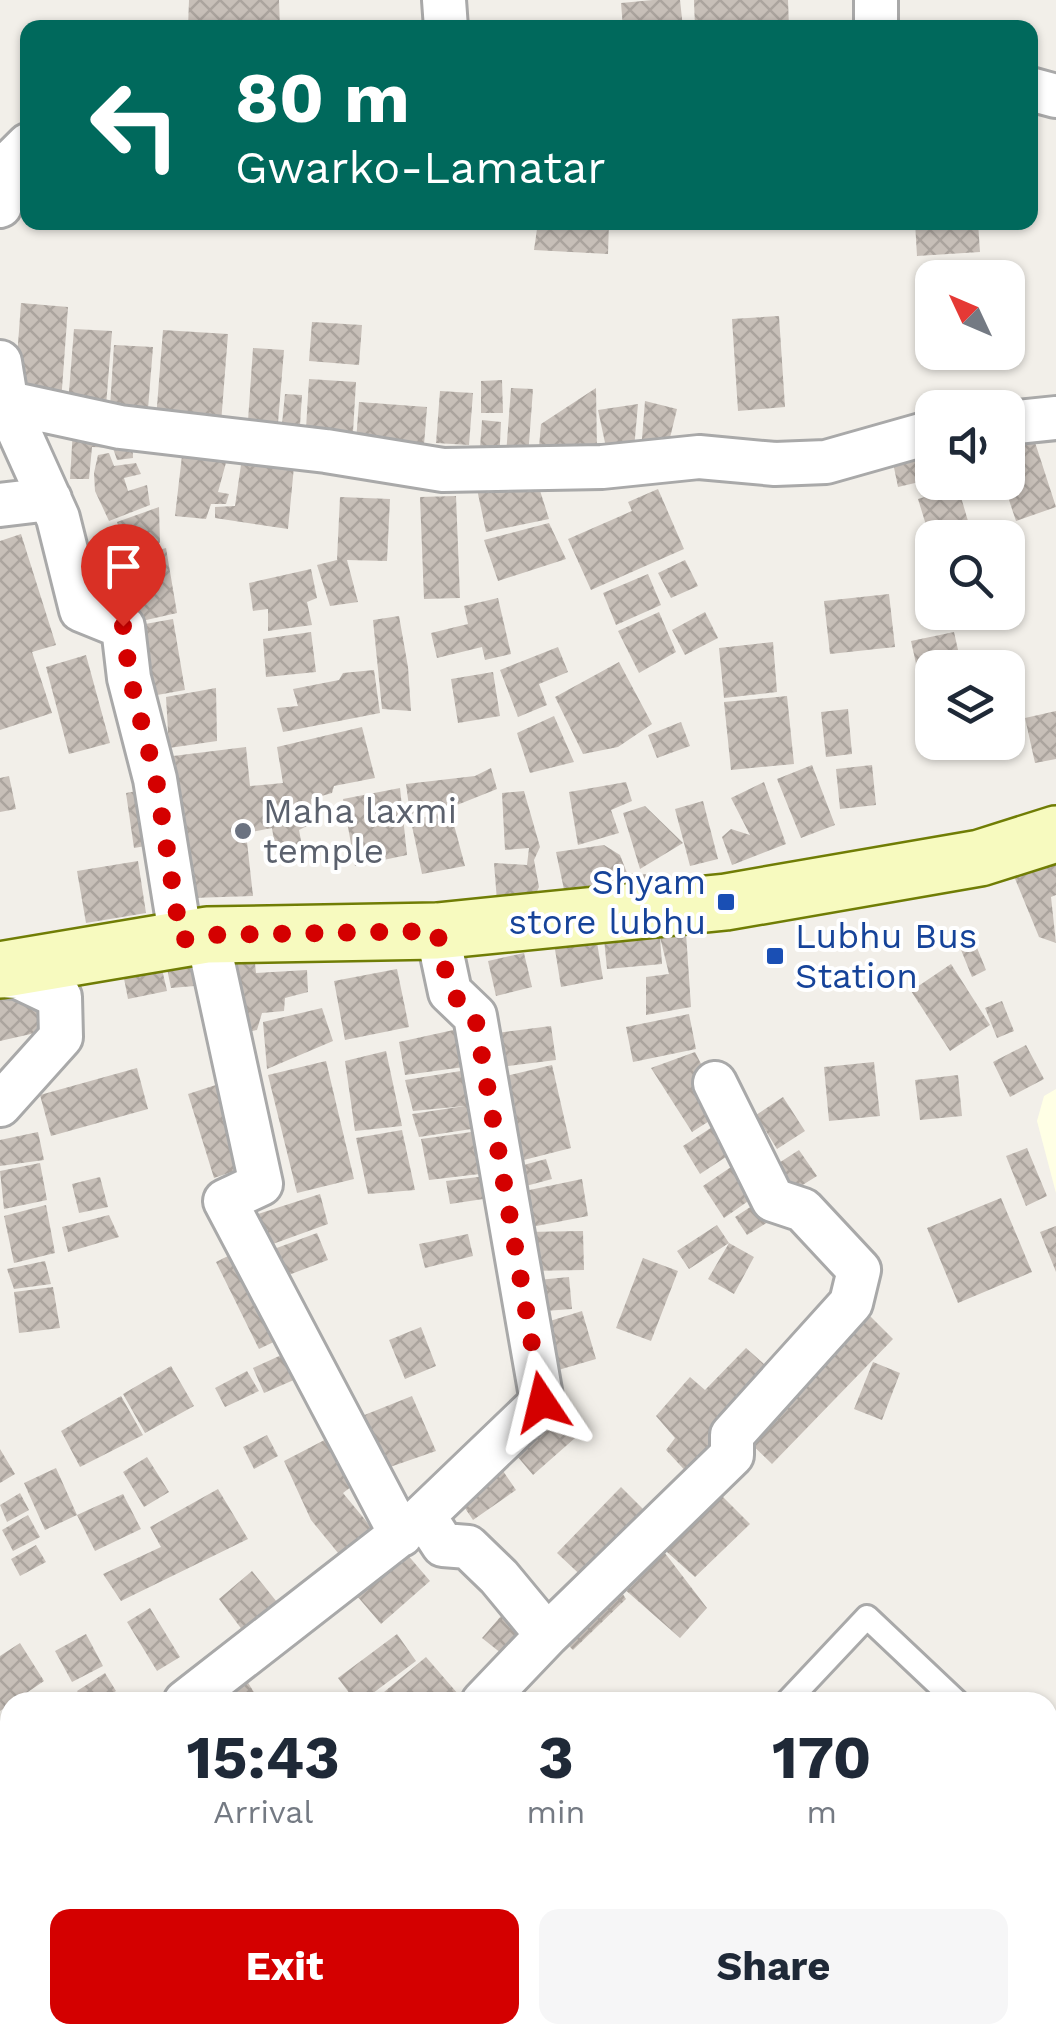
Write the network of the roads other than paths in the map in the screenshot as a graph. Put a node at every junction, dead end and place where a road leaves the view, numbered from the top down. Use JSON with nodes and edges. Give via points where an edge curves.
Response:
{"nodes":[{"id":1,"x":12,"y":155,"type":"edge"},
{"id":2,"x":0,"y":206,"type":"edge"},
{"id":3,"x":0,"y":362,"type":"edge"},
{"id":4,"x":3,"y":403,"type":"edge"},
{"id":5,"x":1056,"y":418,"type":"edge"},
{"id":6,"x":1025,"y":421,"type":"edge"},
{"id":7,"x":915,"y":437,"type":"edge"},
{"id":8,"x":50,"y":500,"type":"junction"},
{"id":9,"x":0,"y":506,"type":"edge"},
{"id":10,"x":1056,"y":834,"type":"edge"},
{"id":11,"x":437,"y":931,"type":"junction"},
{"id":12,"x":194,"y":938,"type":"junction"},
{"id":13,"x":0,"y":973,"type":"edge"},
{"id":14,"x":715,"y":1083,"type":"dead end"},
{"id":15,"x":0,"y":1105,"type":"edge"},
{"id":16,"x":411,"y":1527,"type":"junction"},
{"id":17,"x":547,"y":1635,"type":"junction"},
{"id":18,"x":198,"y":1692,"type":"edge"},
{"id":19,"x":493,"y":1692,"type":"edge"},
{"id":20,"x":796,"y":1692,"type":"edge"},
{"id":21,"x":946,"y":1692,"type":"edge"}],
"edges":[{"from":1,"to":2,"type":"street"},
{"from":3,"to":4,"type":"street"},
{"from":4,"to":7,"type":"street","via":[[120,427],[443,470],[699,458],[826,462]]},
{"from":4,"to":8,"type":"street"},
{"from":5,"to":6,"type":"street"},
{"from":8,"to":9,"type":"street"},
{"from":8,"to":12,"type":"street","via":[[81,610],[123,626]]},
{"from":10,"to":11,"type":"main road","via":[[980,858],[726,902]]},
{"from":11,"to":12,"type":"main road"},
{"from":11,"to":16,"type":"street","via":[[450,992],[475,1016],[542,1402]]},
{"from":12,"to":13,"type":"main road"},
{"from":12,"to":16,"type":"street","via":[[261,1184],[226,1201]]},
{"from":13,"to":15,"type":"street","via":[[60,997],[60,1037]]},
{"from":14,"to":17,"type":"street","via":[[772,1200],[804,1210],[859,1270],[851,1303],[732,1435],[732,1455]]},
{"from":16,"to":17,"type":"street","via":[[430,1525],[443,1546],[468,1547]]},
{"from":16,"to":18,"type":"street"},
{"from":17,"to":19,"type":"street"},
{"from":20,"to":21,"type":"lane","via":[[867,1617]]}]}
